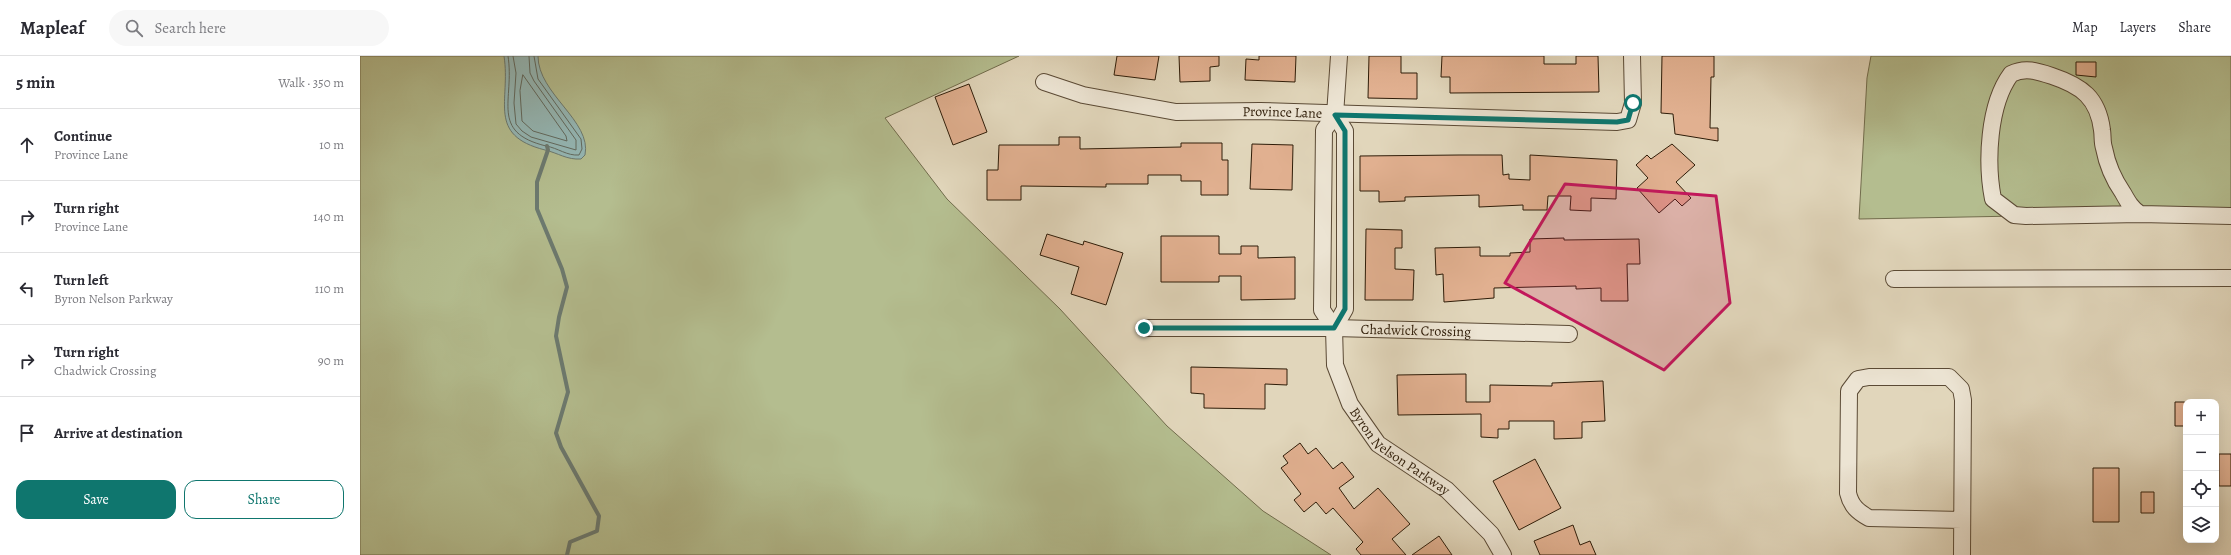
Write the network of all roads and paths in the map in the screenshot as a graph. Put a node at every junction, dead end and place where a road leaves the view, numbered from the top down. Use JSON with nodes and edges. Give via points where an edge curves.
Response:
{"nodes":[{"id":1,"x":1339,"y":56,"type":"edge"},
{"id":2,"x":1632,"y":56,"type":"edge"},
{"id":3,"x":1044,"y":82,"type":"dead end"},
{"id":4,"x":1335,"y":115,"type":"junction"},
{"id":5,"x":2140,"y":214,"type":"junction"},
{"id":6,"x":2231,"y":216,"type":"edge"},
{"id":7,"x":1345,"y":219,"type":"junction"},
{"id":8,"x":1323,"y":220,"type":"junction"},
{"id":9,"x":2231,"y":278,"type":"edge"},
{"id":10,"x":1894,"y":279,"type":"dead end"},
{"id":11,"x":1144,"y":328,"type":"dead end"},
{"id":12,"x":1334,"y":328,"type":"junction"},
{"id":13,"x":1569,"y":334,"type":"dead end"},
{"id":14,"x":1962,"y":520,"type":"junction"},
{"id":15,"x":1503,"y":555,"type":"edge"},
{"id":16,"x":1962,"y":555,"type":"edge"}],
"edges":[{"from":1,"to":4,"type":"street"},
{"from":2,"to":4,"type":"street","name":"Province Lane","via":[[1633,103],[1628,120],[1617,122]]},
{"from":3,"to":4,"type":"street","name":"Province Lane","via":[[1083,95],[1176,112],[1260,111]]},
{"from":4,"to":7,"type":"street","via":[[1345,131]]},
{"from":4,"to":8,"type":"street","via":[[1324,130]]},
{"from":5,"to":5,"type":"street","via":[[2128,202],[2113,176],[2104,148],[2097,107],[2091,98],[2076,86],[2046,74],[2022,70],[2011,74],[1997,100],[1992,129],[1989,177],[1993,199],[2014,215]]},
{"from":5,"to":6,"type":"street"},
{"from":7,"to":8,"type":"street"},
{"from":7,"to":12,"type":"street","via":[[1345,309]]},
{"from":8,"to":12,"type":"street","via":[[1322,310]]},
{"from":9,"to":10,"type":"street"},
{"from":11,"to":12,"type":"street","name":"Chadwick Crossing"},
{"from":12,"to":13,"type":"street","name":"Chadwick Crossing"},
{"from":12,"to":15,"type":"street","name":"Byron Nelson Parkway","via":[[1335,365],[1350,404],[1378,444],[1447,490],[1491,534]]},
{"from":14,"to":14,"type":"street","via":[[1963,400],[1956,381],[1949,377],[1858,379],[1849,391],[1850,502],[1858,512],[1869,518]]},
{"from":14,"to":16,"type":"street"}]}
